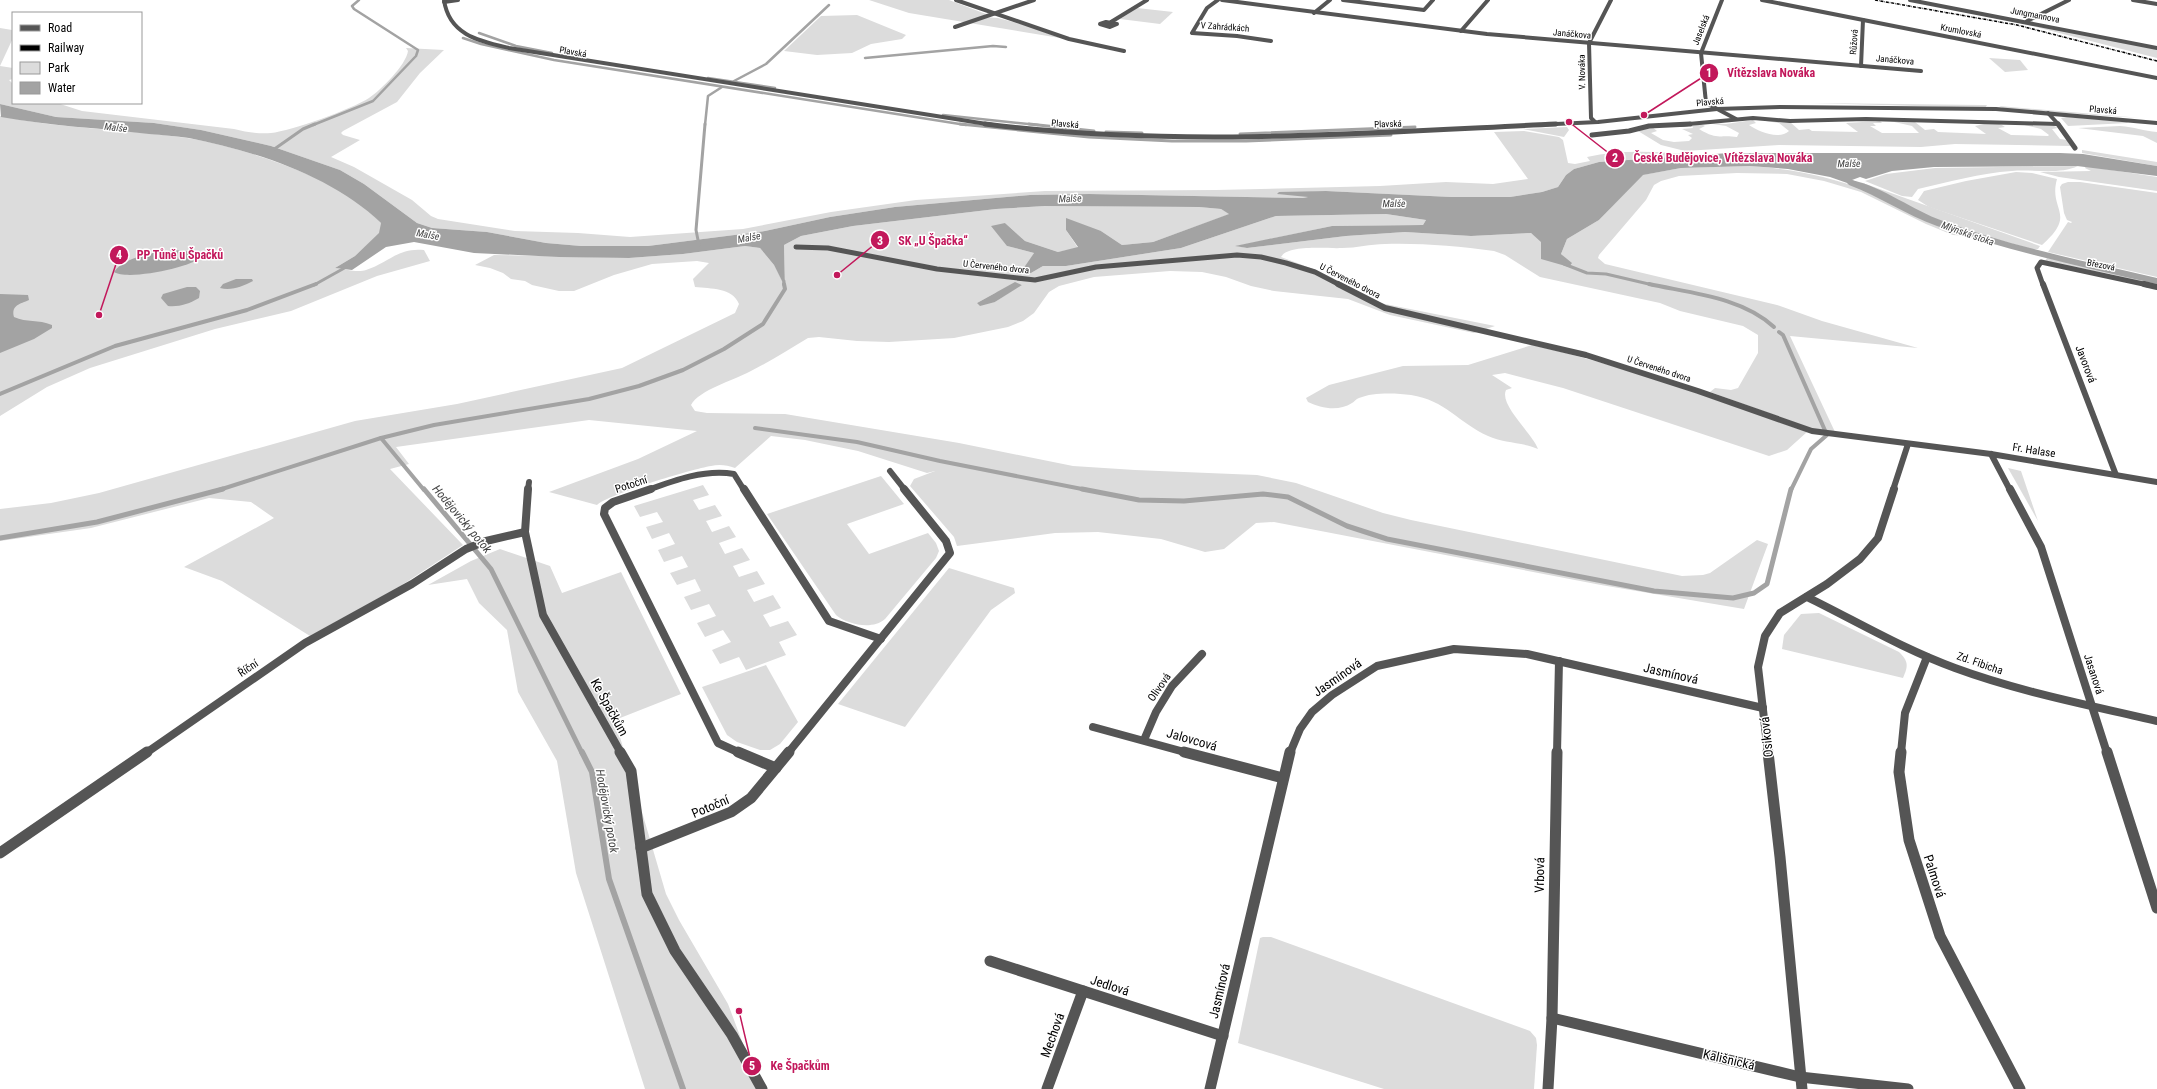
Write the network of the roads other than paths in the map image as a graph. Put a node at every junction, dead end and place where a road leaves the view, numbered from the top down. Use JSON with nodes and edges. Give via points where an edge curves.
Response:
{"nodes":[{"id":1,"x":458,"y":0,"type":"edge"},
{"id":2,"x":956,"y":0,"type":"edge"},
{"id":3,"x":1034,"y":0,"type":"edge"},
{"id":4,"x":1147,"y":0,"type":"edge"},
{"id":5,"x":1218,"y":0,"type":"edge"},
{"id":6,"x":1222,"y":0,"type":"edge"},
{"id":7,"x":1229,"y":0,"type":"edge"},
{"id":8,"x":1330,"y":0,"type":"edge"},
{"id":9,"x":1343,"y":0,"type":"edge"},
{"id":10,"x":1434,"y":0,"type":"edge"},
{"id":11,"x":1488,"y":0,"type":"edge"},
{"id":12,"x":1611,"y":0,"type":"edge"},
{"id":13,"x":1722,"y":0,"type":"edge"},
{"id":14,"x":1762,"y":0,"type":"edge"},
{"id":15,"x":1910,"y":0,"type":"edge"},
{"id":16,"x":1942,"y":0,"type":"edge"},
{"id":17,"x":2069,"y":0,"type":"edge"},
{"id":18,"x":2133,"y":0,"type":"edge"},
{"id":19,"x":444,"y":1,"type":"edge"},
{"id":20,"x":1934,"y":4,"type":"junction"},
{"id":21,"x":2157,"y":4,"type":"edge"},
{"id":22,"x":1314,"y":13,"type":"junction"},
{"id":23,"x":994,"y":15,"type":"junction"},
{"id":24,"x":1864,"y":20,"type":"junction"},
{"id":25,"x":2027,"y":21,"type":"junction"},
{"id":26,"x":1111,"y":22,"type":"dead end"},
{"id":27,"x":955,"y":27,"type":"dead end"},
{"id":28,"x":1261,"y":31,"type":"dead end"},
{"id":29,"x":1461,"y":31,"type":"junction"},
{"id":30,"x":1258,"y":38,"type":"junction"},
{"id":31,"x":1270,"y":41,"type":"dead end"},
{"id":32,"x":1589,"y":43,"type":"junction"},
{"id":33,"x":2157,"y":48,"type":"edge"},
{"id":34,"x":1124,"y":51,"type":"dead end"},
{"id":35,"x":1701,"y":53,"type":"junction"},
{"id":36,"x":1861,"y":66,"type":"junction"},
{"id":37,"x":1921,"y":71,"type":"dead end"},
{"id":38,"x":2157,"y":78,"type":"edge"},
{"id":39,"x":1717,"y":109,"type":"junction"},
{"id":40,"x":2048,"y":113,"type":"junction"},
{"id":41,"x":1737,"y":119,"type":"junction"},
{"id":42,"x":1595,"y":122,"type":"junction"},
{"id":43,"x":2157,"y":122,"type":"edge"},
{"id":44,"x":2059,"y":125,"type":"junction"},
{"id":45,"x":1592,"y":134,"type":"dead end"},
{"id":46,"x":2075,"y":148,"type":"dead end"},
{"id":47,"x":796,"y":247,"type":"dead end"},
{"id":48,"x":2041,"y":262,"type":"joint"},
{"id":49,"x":2157,"y":287,"type":"edge"},
{"id":50,"x":1908,"y":444,"type":"junction"},
{"id":51,"x":1990,"y":454,"type":"junction"},
{"id":52,"x":890,"y":471,"type":"dead end"},
{"id":53,"x":2116,"y":475,"type":"junction"},
{"id":54,"x":530,"y":482,"type":"dead end"},
{"id":55,"x":2157,"y":482,"type":"edge"},
{"id":56,"x":524,"y":532,"type":"junction"},
{"id":57,"x":1807,"y":597,"type":"junction"},
{"id":58,"x":881,"y":639,"type":"junction"},
{"id":59,"x":1202,"y":654,"type":"dead end"},
{"id":60,"x":1927,"y":657,"type":"junction"},
{"id":61,"x":1559,"y":661,"type":"junction"},
{"id":62,"x":2092,"y":706,"type":"junction"},
{"id":63,"x":1763,"y":708,"type":"junction"},
{"id":64,"x":2157,"y":721,"type":"edge"},
{"id":65,"x":1093,"y":727,"type":"dead end"},
{"id":66,"x":1144,"y":740,"type":"junction"},
{"id":67,"x":776,"y":768,"type":"junction"},
{"id":68,"x":1283,"y":778,"type":"junction"},
{"id":69,"x":641,"y":848,"type":"junction"},
{"id":70,"x":0,"y":853,"type":"edge"},
{"id":71,"x":2157,"y":908,"type":"edge"},
{"id":72,"x":990,"y":961,"type":"dead end"},
{"id":73,"x":1083,"y":991,"type":"junction"},
{"id":74,"x":1552,"y":1018,"type":"junction"},
{"id":75,"x":1223,"y":1036,"type":"junction"},
{"id":76,"x":1801,"y":1083,"type":"edge"},
{"id":77,"x":762,"y":1089,"type":"edge"},
{"id":78,"x":1047,"y":1089,"type":"edge"},
{"id":79,"x":1210,"y":1089,"type":"edge"},
{"id":80,"x":1548,"y":1089,"type":"edge"},
{"id":81,"x":1908,"y":1089,"type":"edge"},
{"id":82,"x":2020,"y":1089,"type":"edge"}],
"edges":[{"from":1,"to":19,"type":"street"},
{"from":2,"to":23,"type":"street"},
{"from":3,"to":23,"type":"street"},
{"from":4,"to":26,"type":"street"},
{"from":5,"to":30,"type":"street","name":"V Zahrádkách","via":[[1207,8],[1190,35]]},
{"from":6,"to":7,"type":"street","name":"Janáčkova"},
{"from":7,"to":22,"type":"street","name":"Janáčkova"},
{"from":8,"to":22,"type":"street"},
{"from":9,"to":10,"type":"street","via":[[1424,10]]},
{"from":11,"to":29,"type":"street"},
{"from":12,"to":32,"type":"street","name":"V. Nováka"},
{"from":13,"to":35,"type":"street","name":"Jaselská"},
{"from":14,"to":24,"type":"street","name":"Krumlovská"},
{"from":15,"to":20,"type":"street","name":"Jungmannova"},
{"from":16,"to":20,"type":"street"},
{"from":17,"to":25,"type":"street"},
{"from":18,"to":21,"type":"street"},
{"from":19,"to":42,"type":"street","name":"Plavská","via":[[452,23],[460,29],[508,47],[731,86],[1031,130],[1115,136],[1268,137]]},
{"from":20,"to":25,"type":"street","name":"Jungmannova"},
{"from":22,"to":29,"type":"street","name":"Janáčkova"},
{"from":23,"to":27,"type":"street"},
{"from":23,"to":34,"type":"street","via":[[1069,39]]},
{"from":24,"to":36,"type":"street","name":"Růžová"},
{"from":24,"to":38,"type":"street","name":"Krumlovská"},
{"from":25,"to":33,"type":"street","name":"Jungmannova"},
{"from":28,"to":30,"type":"street","name":"V Zahrádkách"},
{"from":29,"to":32,"type":"street","name":"Janáčkova"},
{"from":30,"to":31,"type":"street","name":"V Zahrádkách"},
{"from":32,"to":35,"type":"street","name":"Janáčkova"},
{"from":32,"to":42,"type":"street","name":"V. Nováka","via":[[1591,118]]},
{"from":35,"to":36,"type":"street","name":"Janáčkova"},
{"from":35,"to":39,"type":"street","name":"Jaselská","via":[[1706,103]]},
{"from":36,"to":37,"type":"street","name":"Janáčkova"},
{"from":39,"to":40,"type":"street","name":"Plavská","via":[[1809,106],[1923,107]]},
{"from":39,"to":41,"type":"street"},
{"from":39,"to":42,"type":"street","name":"Plavská"},
{"from":40,"to":43,"type":"street","name":"Plavská"},
{"from":40,"to":44,"type":"street"},
{"from":41,"to":44,"type":"street","name":"Plavská","via":[[1877,119],[1967,123],[1983,120]]},
{"from":41,"to":45,"type":"street","name":"Plavská","via":[[1649,126],[1629,131]]},
{"from":44,"to":46,"type":"street"},
{"from":47,"to":50,"type":"street","name":"U Červeného dvora","via":[[828,248],[937,269],[1035,280],[1096,268],[1156,261],[1237,255],[1261,257],[1315,272],[1385,308],[1586,355],[1817,432]]},
{"from":48,"to":49,"type":"street","name":"Březová"},
{"from":48,"to":53,"type":"street","name":"Javorová","via":[[2037,268]]},
{"from":50,"to":51,"type":"street","name":"Fr. Halase"},
{"from":50,"to":57,"type":"street","name":"Osiková","via":[[1878,538],[1860,559]]},
{"from":51,"to":53,"type":"street","name":"Fr. Halase"},
{"from":51,"to":62,"type":"street","name":"Jasanová","via":[[2041,547]]},
{"from":52,"to":58,"type":"street","name":"Potoční","via":[[946,541],[950,553]]},
{"from":53,"to":55,"type":"street","name":"Fr. Halase"},
{"from":54,"to":56,"type":"street","name":"Ke Špačkům"},
{"from":56,"to":69,"type":"street","name":"Ke Špačkům","via":[[543,615],[631,771]]},
{"from":56,"to":70,"type":"street","name":"Říční","via":[[486,541],[466,549],[412,584],[305,643]]},
{"from":57,"to":60,"type":"street","name":"Zd. Fibicha"},
{"from":57,"to":63,"type":"street","name":"Osiková","via":[[1780,613],[1764,636],[1758,667]]},
{"from":58,"to":67,"type":"street","name":"Potoční"},
{"from":58,"to":67,"type":"street","name":"Potoční","via":[[829,621],[734,474],[726,471],[693,476],[613,502],[605,508],[604,514],[718,743]]},
{"from":59,"to":66,"type":"street","name":"Olivová","via":[[1172,686],[1156,712]]},
{"from":60,"to":62,"type":"street","name":"Zd. Fibicha","via":[[2012,686]]},
{"from":60,"to":82,"type":"street","name":"Palmová","via":[[1905,713],[1900,772],[1909,840],[1940,936]]},
{"from":61,"to":63,"type":"street","name":"Jasmínová"},
{"from":61,"to":68,"type":"street","name":"Jasmínová","via":[[1527,654],[1454,649],[1378,666],[1332,695],[1312,712],[1291,748]]},
{"from":61,"to":74,"type":"street","name":"Vrbová"},
{"from":62,"to":64,"type":"street","name":"Zd. Fibicha"},
{"from":62,"to":71,"type":"street","name":"Jasanová"},
{"from":63,"to":76,"type":"street","name":"Osiková"},
{"from":65,"to":66,"type":"street","name":"Jalovcová"},
{"from":66,"to":68,"type":"street","name":"Jalovcová"},
{"from":67,"to":69,"type":"street","name":"Potoční","via":[[742,806]]},
{"from":68,"to":75,"type":"street","name":"Jasmínová"},
{"from":69,"to":77,"type":"street","name":"Ke Špačkům","via":[[648,894],[676,951],[732,1035]]},
{"from":72,"to":73,"type":"street","name":"Jedlová"},
{"from":73,"to":75,"type":"street","name":"Jedlová"},
{"from":73,"to":78,"type":"street","name":"Mechová"},
{"from":74,"to":76,"type":"street","name":"Kališnická"},
{"from":74,"to":80,"type":"street","name":"Vrbová"},
{"from":75,"to":79,"type":"street","name":"Jasmínová"},
{"from":76,"to":81,"type":"street","name":"Kališnická"}]}
